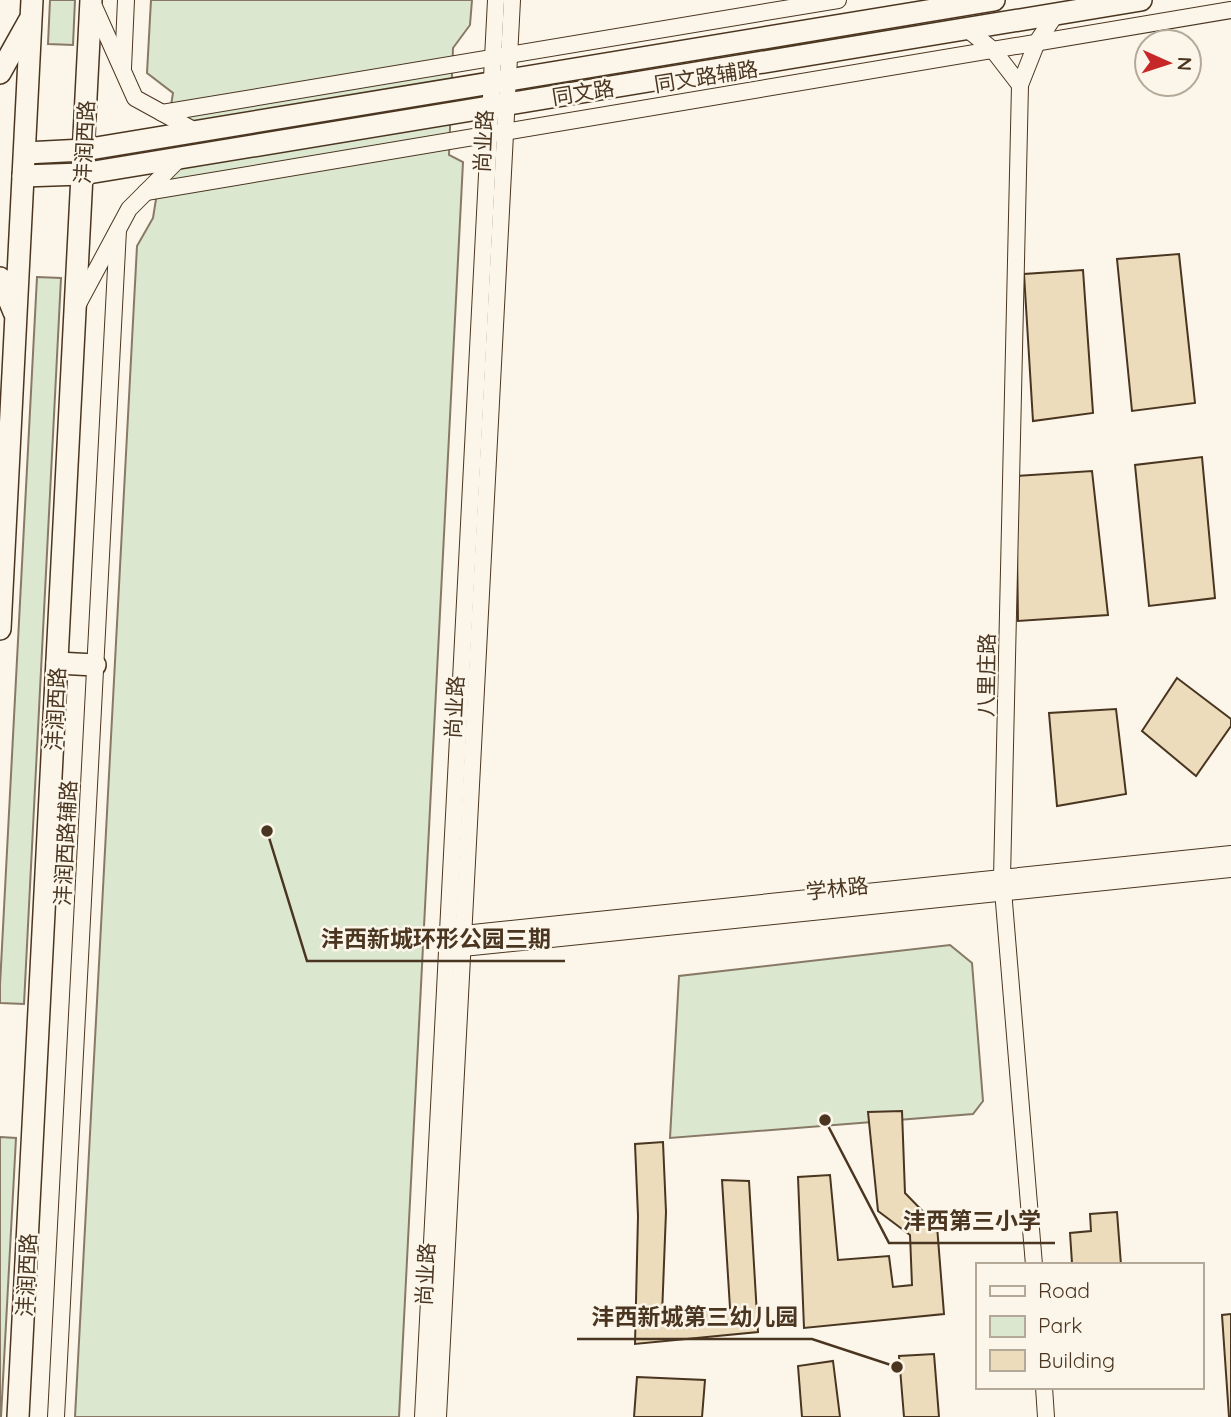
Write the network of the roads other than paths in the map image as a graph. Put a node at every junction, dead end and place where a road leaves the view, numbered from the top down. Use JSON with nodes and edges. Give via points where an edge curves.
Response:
{"nodes":[{"id":1,"x":92,"y":0,"type":"edge"},
{"id":2,"x":126,"y":0,"type":"edge"},
{"id":3,"x":496,"y":0,"type":"edge"},
{"id":4,"x":512,"y":0,"type":"edge"},
{"id":5,"x":838,"y":0,"type":"edge"},
{"id":6,"x":994,"y":0,"type":"edge"},
{"id":7,"x":1141,"y":0,"type":"edge"},
{"id":8,"x":32,"y":8,"type":"edge"},
{"id":9,"x":1231,"y":10,"type":"edge"},
{"id":10,"x":1056,"y":14,"type":"junction"},
{"id":11,"x":967,"y":29,"type":"junction"},
{"id":12,"x":1037,"y":43,"type":"junction"},
{"id":13,"x":993,"y":50,"type":"junction"},
{"id":14,"x":501,"y":56,"type":"junction"},
{"id":15,"x":123,"y":70,"type":"junction"},
{"id":16,"x":0,"y":73,"type":"edge"},
{"id":17,"x":500,"y":82,"type":"junction"},
{"id":18,"x":1020,"y":85,"type":"junction"},
{"id":19,"x":498,"y":107,"type":"junction"},
{"id":20,"x":162,"y":113,"type":"junction"},
{"id":21,"x":197,"y":132,"type":"junction"},
{"id":22,"x":497,"y":132,"type":"junction"},
{"id":23,"x":84,"y":150,"type":"junction"},
{"id":24,"x":24,"y":153,"type":"junction"},
{"id":25,"x":180,"y":158,"type":"junction"},
{"id":26,"x":82,"y":174,"type":"junction"},
{"id":27,"x":23,"y":176,"type":"junction"},
{"id":28,"x":146,"y":192,"type":"junction"},
{"id":29,"x":118,"y":230,"type":"junction"},
{"id":30,"x":0,"y":278,"type":"edge"},
{"id":31,"x":76,"y":308,"type":"junction"},
{"id":32,"x":16,"y":317,"type":"junction"},
{"id":33,"x":0,"y":629,"type":"edge"},
{"id":34,"x":57,"y":663,"type":"junction"},
{"id":35,"x":95,"y":665,"type":"junction"},
{"id":36,"x":1231,"y":854,"type":"edge"},
{"id":37,"x":1231,"y":869,"type":"edge"},
{"id":38,"x":1003,"y":885,"type":"junction"},
{"id":39,"x":455,"y":942,"type":"junction"},
{"id":40,"x":1034,"y":1263,"type":"edge"},
{"id":41,"x":1044,"y":1389,"type":"edge"},
{"id":42,"x":18,"y":1417,"type":"edge"},
{"id":43,"x":56,"y":1417,"type":"edge"},
{"id":44,"x":423,"y":1417,"type":"edge"},
{"id":45,"x":438,"y":1417,"type":"edge"},
{"id":46,"x":1046,"y":1417,"type":"edge"}],
"edges":[{"from":1,"to":15,"type":"street"},
{"from":1,"to":23,"type":"main road","name":"沣润西路"},
{"from":2,"to":15,"type":"street"},
{"from":3,"to":14,"type":"street","name":"尚业路"},
{"from":4,"to":14,"type":"street","name":"尚业路"},
{"from":5,"to":14,"type":"street"},
{"from":6,"to":17,"type":"main road","name":"同文路"},
{"from":7,"to":10,"type":"main road","name":"同文路"},
{"from":8,"to":16,"type":"main road"},
{"from":8,"to":24,"type":"main road"},
{"from":9,"to":12,"type":"street","name":"同文路辅路"},
{"from":10,"to":11,"type":"main road","name":"同文路"},
{"from":10,"to":12,"type":"street"},
{"from":11,"to":13,"type":"street"},
{"from":11,"to":19,"type":"main road","name":"同文路"},
{"from":12,"to":13,"type":"street","name":"同文路辅路"},
{"from":12,"to":18,"type":"street"},
{"from":13,"to":18,"type":"street"},
{"from":13,"to":22,"type":"street","name":"同文路辅路"},
{"from":14,"to":17,"type":"street","name":"尚业路"},
{"from":14,"to":20,"type":"street"},
{"from":15,"to":20,"type":"street","via":[[135,98]]},
{"from":17,"to":19,"type":"street","name":"尚业路"},
{"from":17,"to":21,"type":"main road","name":"同文路"},
{"from":18,"to":38,"type":"street","name":"八里庄路"},
{"from":19,"to":22,"type":"street","name":"尚业路"},
{"from":19,"to":25,"type":"main road","name":"同文路"},
{"from":20,"to":21,"type":"street"},
{"from":21,"to":23,"type":"main road","name":"同文路"},
{"from":22,"to":28,"type":"street","name":"同文路辅路"},
{"from":22,"to":39,"type":"street","name":"尚业路"},
{"from":23,"to":24,"type":"main road","name":"同文路"},
{"from":23,"to":26,"type":"main road","name":"沣润西路"},
{"from":24,"to":27,"type":"main road"},
{"from":25,"to":26,"type":"main road","name":"同文路"},
{"from":25,"to":28,"type":"street"},
{"from":26,"to":27,"type":"main road","name":"同文路"},
{"from":26,"to":31,"type":"main road","name":"沣润西路"},
{"from":27,"to":32,"type":"main road"},
{"from":28,"to":29,"type":"street","via":[[129,209]]},
{"from":29,"to":31,"type":"street"},
{"from":29,"to":35,"type":"street","name":"沣润西路辅路"},
{"from":30,"to":32,"type":"main road"},
{"from":31,"to":34,"type":"main road","name":"沣润西路"},
{"from":32,"to":33,"type":"main road"},
{"from":34,"to":35,"type":"main road"},
{"from":34,"to":42,"type":"main road","name":"沣润西路"},
{"from":35,"to":43,"type":"street","name":"沣润西路辅路"},
{"from":36,"to":38,"type":"street","name":"学林路"},
{"from":37,"to":38,"type":"street","name":"学林路"},
{"from":38,"to":39,"type":"street","name":"学林路"},
{"from":38,"to":40,"type":"street","name":"八里庄路"},
{"from":39,"to":44,"type":"street","name":"尚业路"},
{"from":39,"to":45,"type":"street","name":"尚业路"},
{"from":41,"to":46,"type":"street"}]}
